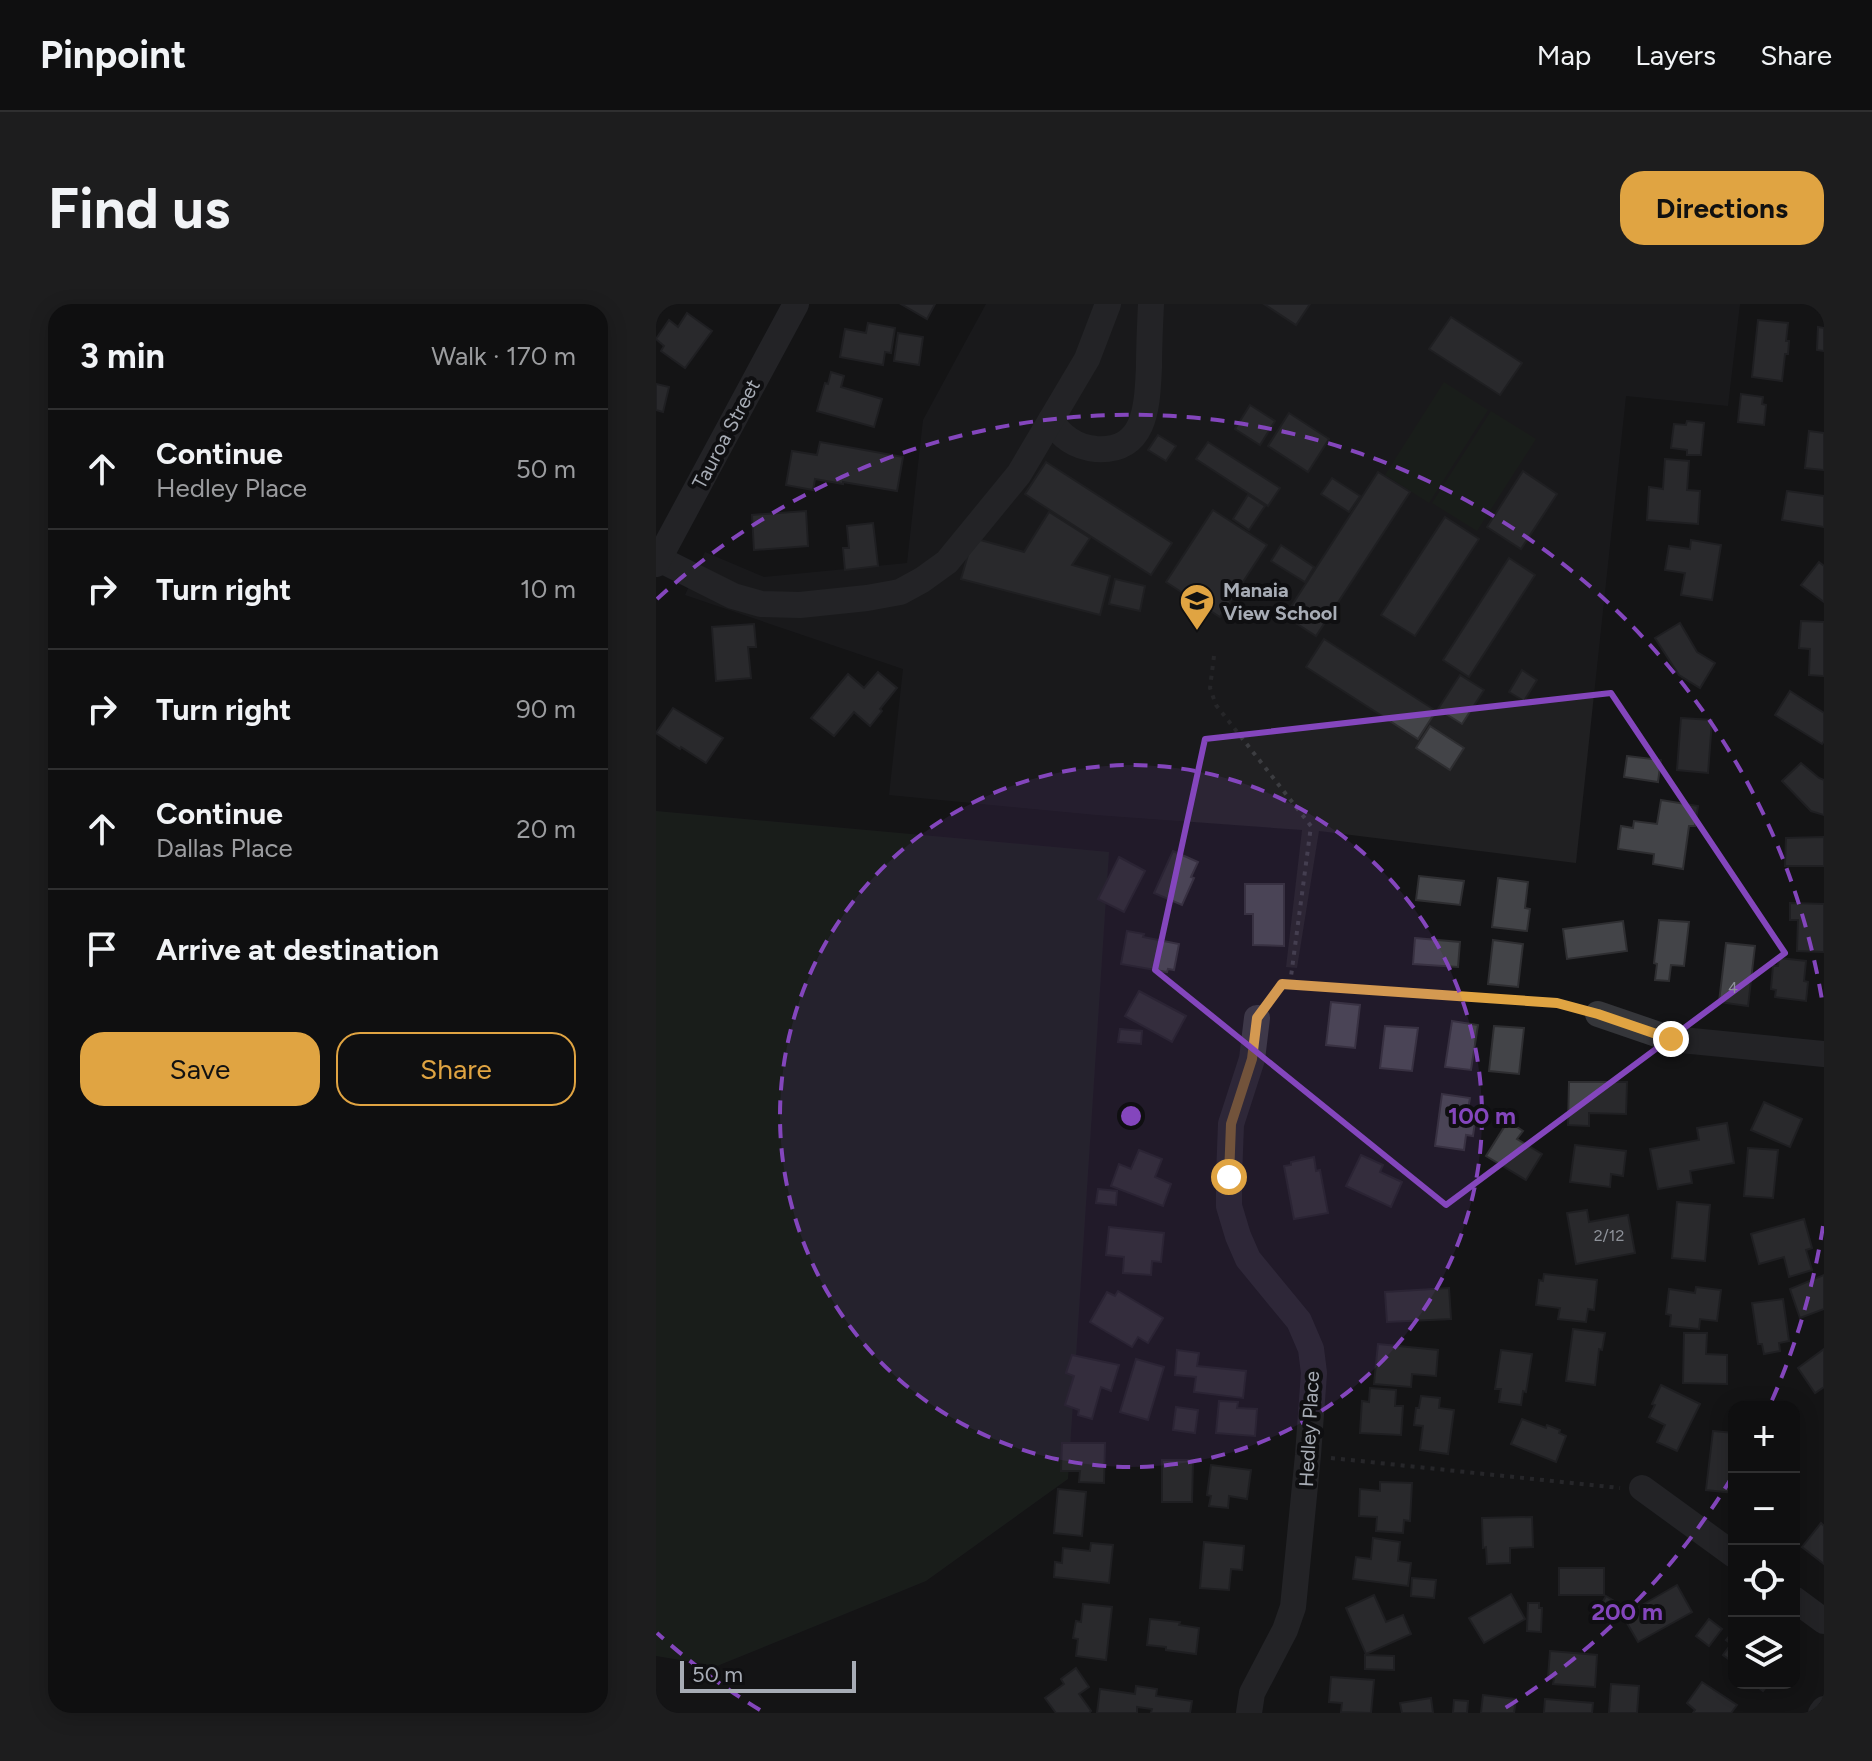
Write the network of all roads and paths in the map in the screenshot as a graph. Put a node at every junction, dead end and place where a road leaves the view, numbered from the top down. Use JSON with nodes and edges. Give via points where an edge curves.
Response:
{"nodes":[{"id":1,"x":796,"y":304,"type":"edge"},
{"id":2,"x":1108,"y":304,"type":"edge"},
{"id":3,"x":1151,"y":304,"type":"edge"},
{"id":4,"x":1051,"y":420,"type":"junction"},
{"id":5,"x":658,"y":561,"type":"edge"},
{"id":6,"x":1214,"y":656,"type":"dead end"},
{"id":7,"x":1290,"y":984,"type":"junction"},
{"id":8,"x":1598,"y":1014,"type":"joint"},
{"id":9,"x":1257,"y":1018,"type":"joint"},
{"id":10,"x":1824,"y":1054,"type":"edge"},
{"id":11,"x":1308,"y":1455,"type":"junction"},
{"id":12,"x":1642,"y":1488,"type":"joint"},
{"id":13,"x":1728,"y":1551,"type":"edge"},
{"id":14,"x":1800,"y":1603,"type":"edge"},
{"id":15,"x":1824,"y":1621,"type":"edge"},
{"id":16,"x":1249,"y":1713,"type":"edge"}],
"edges":[{"from":1,"to":5,"type":"street","name":"Tauroa Street"},
{"from":2,"to":4,"type":"street","via":[[1087,359]]},
{"from":3,"to":4,"type":"street","via":[[1147,409],[1135,435],[1120,447],[1079,446],[1059,434]]},
{"from":4,"to":5,"type":"street","via":[[1019,474],[947,562],[900,592],[800,605],[761,604]]},
{"from":6,"to":7,"type":"path","via":[[1210,688],[1216,705],[1311,826]]},
{"from":7,"to":8,"type":"path","via":[[1557,1003]]},
{"from":7,"to":9,"type":"path","via":[[1282,984]]},
{"from":8,"to":10,"type":"street","via":[[1671,1039]]},
{"from":9,"to":11,"type":"street","name":"Hedley Place","via":[[1252,1059],[1231,1124],[1229,1206],[1248,1259],[1299,1321],[1311,1349]]},
{"from":11,"to":12,"type":"path"},
{"from":11,"to":16,"type":"street","name":"Hedley Place","via":[[1293,1607],[1252,1693]]},
{"from":12,"to":13,"type":"street"},
{"from":14,"to":15,"type":"street"}]}
